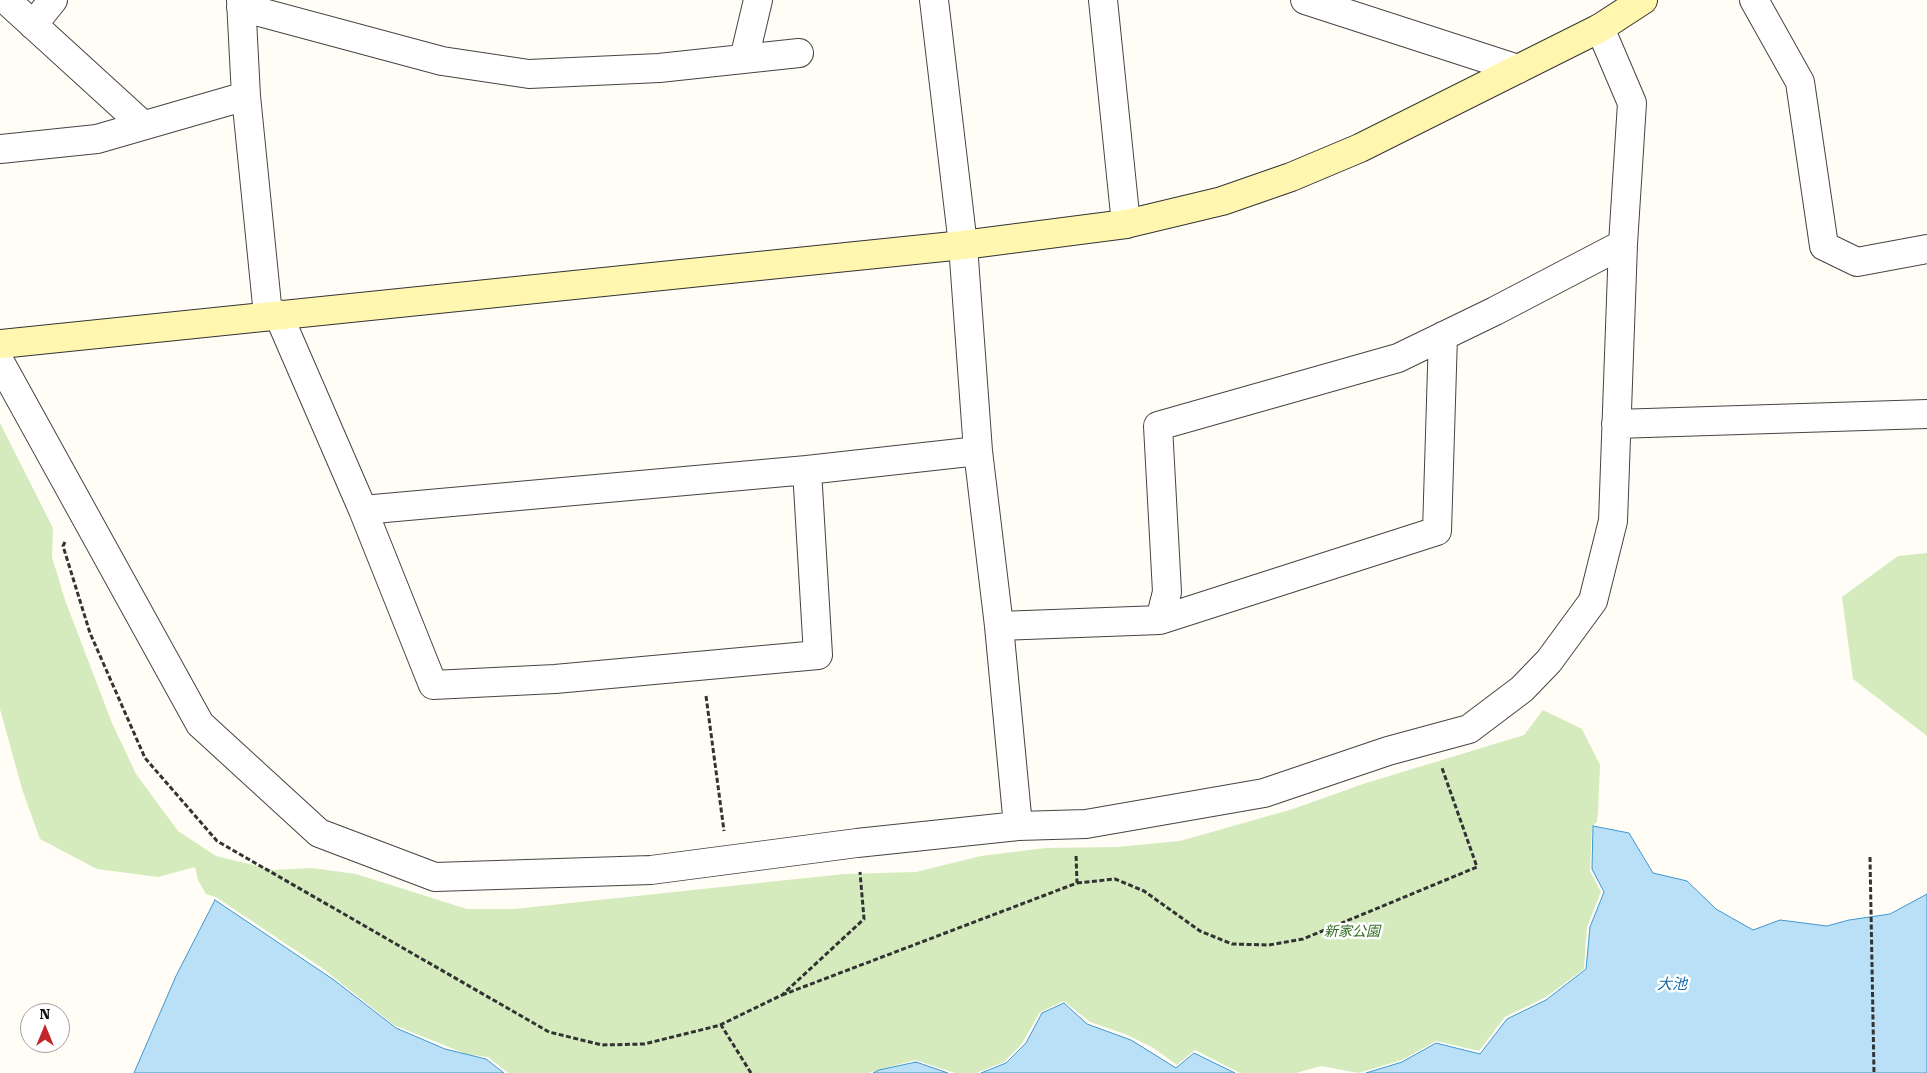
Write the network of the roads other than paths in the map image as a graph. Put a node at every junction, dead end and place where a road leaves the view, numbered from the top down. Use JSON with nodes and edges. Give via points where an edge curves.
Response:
{"nodes":[{"id":1,"x":6,"y":0,"type":"edge"},
{"id":2,"x":53,"y":0,"type":"edge"},
{"id":3,"x":758,"y":0,"type":"edge"},
{"id":4,"x":934,"y":0,"type":"edge"},
{"id":5,"x":1103,"y":0,"type":"edge"},
{"id":6,"x":1305,"y":0,"type":"edge"},
{"id":7,"x":1643,"y":0,"type":"edge"},
{"id":8,"x":1754,"y":0,"type":"edge"},
{"id":9,"x":241,"y":4,"type":"edge"},
{"id":10,"x":33,"y":25,"type":"junction"},
{"id":11,"x":1600,"y":28,"type":"junction"},
{"id":12,"x":799,"y":53,"type":"dead end"},
{"id":13,"x":744,"y":59,"type":"junction"},
{"id":14,"x":1518,"y":69,"type":"junction"},
{"id":15,"x":246,"y":96,"type":"junction"},
{"id":16,"x":143,"y":125,"type":"junction"},
{"id":17,"x":0,"y":150,"type":"edge"},
{"id":18,"x":1126,"y":224,"type":"junction"},
{"id":19,"x":1622,"y":244,"type":"junction"},
{"id":20,"x":963,"y":245,"type":"junction"},
{"id":21,"x":1927,"y":249,"type":"edge"},
{"id":22,"x":273,"y":315,"type":"junction"},
{"id":23,"x":1443,"y":336,"type":"junction"},
{"id":24,"x":0,"y":344,"type":"edge"},
{"id":25,"x":0,"y":362,"type":"edge"},
{"id":26,"x":1927,"y":414,"type":"edge"},
{"id":27,"x":1616,"y":424,"type":"junction"},
{"id":28,"x":978,"y":451,"type":"junction"},
{"id":29,"x":807,"y":470,"type":"junction"},
{"id":30,"x":363,"y":510,"type":"junction"},
{"id":31,"x":1160,"y":620,"type":"junction"},
{"id":32,"x":999,"y":626,"type":"junction"},
{"id":33,"x":1018,"y":826,"type":"junction"}],
"edges":[{"from":1,"to":10,"type":"street"},
{"from":2,"to":10,"type":"street"},
{"from":3,"to":13,"type":"street"},
{"from":4,"to":20,"type":"street"},
{"from":5,"to":18,"type":"street"},
{"from":6,"to":14,"type":"street"},
{"from":7,"to":11,"type":"street"},
{"from":8,"to":21,"type":"street","via":[[1800,82],[1824,246],[1857,262]]},
{"from":9,"to":13,"type":"street","via":[[442,61],[529,74],[659,68]]},
{"from":9,"to":15,"type":"street"},
{"from":10,"to":16,"type":"street"},
{"from":11,"to":14,"type":"street"},
{"from":11,"to":19,"type":"street","via":[[1632,103]]},
{"from":12,"to":13,"type":"street"},
{"from":14,"to":18,"type":"street","via":[[1360,148],[1291,177],[1222,201]]},
{"from":15,"to":16,"type":"street"},
{"from":15,"to":22,"type":"street"},
{"from":16,"to":17,"type":"street","via":[[97,139]]},
{"from":18,"to":20,"type":"street"},
{"from":19,"to":23,"type":"street"},
{"from":19,"to":27,"type":"street"},
{"from":20,"to":22,"type":"street"},
{"from":20,"to":28,"type":"street"},
{"from":22,"to":24,"type":"street"},
{"from":22,"to":30,"type":"street"},
{"from":23,"to":31,"type":"street","via":[[1437,531]]},
{"from":23,"to":31,"type":"street","via":[[1398,358],[1158,426],[1167,592]]},
{"from":25,"to":33,"type":"street","via":[[200,724],[319,833],[435,877],[652,870]]},
{"from":26,"to":27,"type":"street"},
{"from":27,"to":33,"type":"street","via":[[1613,521],[1592,602],[1549,661],[1522,689],[1469,728],[1264,793],[1074,825]]},
{"from":28,"to":29,"type":"street"},
{"from":28,"to":32,"type":"street"},
{"from":29,"to":30,"type":"street"},
{"from":29,"to":30,"type":"street","via":[[818,655],[703,666],[555,679],[433,685]]},
{"from":31,"to":32,"type":"street"},
{"from":32,"to":33,"type":"street"}]}
